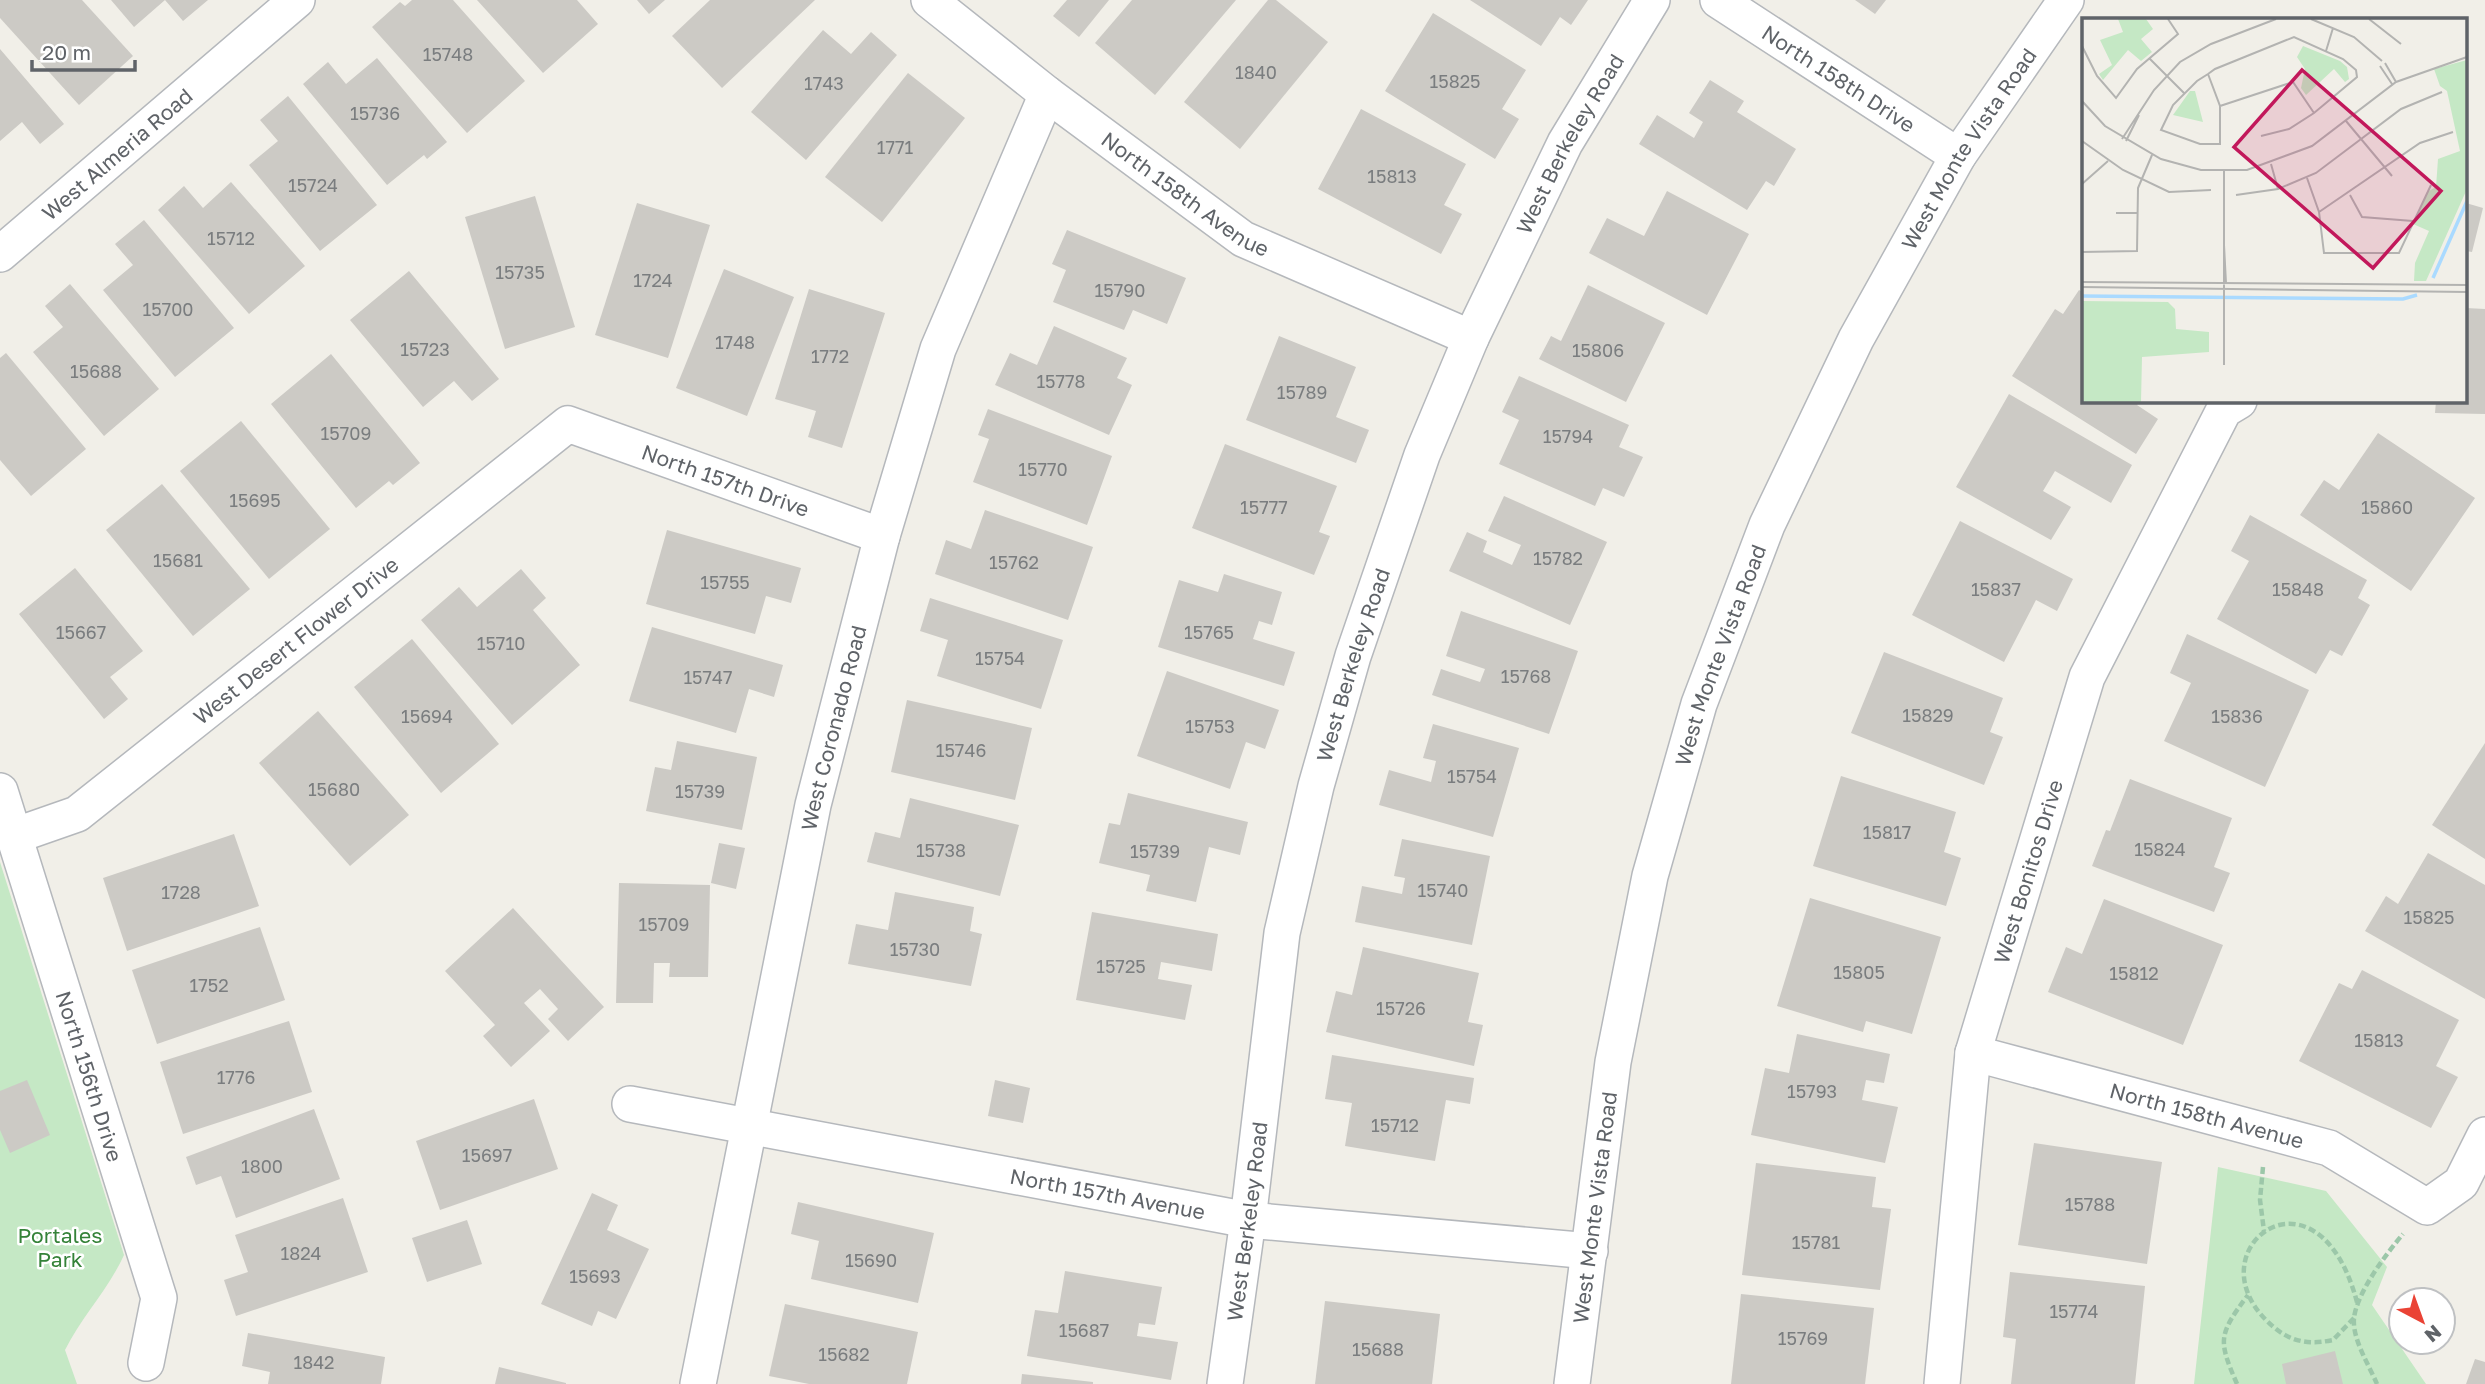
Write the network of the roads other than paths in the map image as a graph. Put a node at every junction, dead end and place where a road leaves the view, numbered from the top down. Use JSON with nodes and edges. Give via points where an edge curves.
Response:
{"nodes":[{"id":1,"x":297,"y":0,"type":"edge"},
{"id":2,"x":929,"y":0,"type":"edge"},
{"id":3,"x":1652,"y":0,"type":"edge"},
{"id":4,"x":1718,"y":0,"type":"edge"},
{"id":5,"x":2066,"y":0,"type":"edge"},
{"id":6,"x":1047,"y":94,"type":"junction"},
{"id":7,"x":1958,"y":156,"type":"junction"},
{"id":8,"x":0,"y":254,"type":"edge"},
{"id":9,"x":1471,"y":338,"type":"junction"},
{"id":10,"x":2237,"y":402,"type":"edge"},
{"id":11,"x":568,"y":424,"type":"joint"},
{"id":12,"x":882,"y":536,"type":"junction"},
{"id":13,"x":0,"y":790,"type":"edge"},
{"id":14,"x":14,"y":836,"type":"junction"},
{"id":15,"x":1973,"y":1053,"type":"junction"},
{"id":16,"x":630,"y":1104,"type":"dead end"},
{"id":17,"x":748,"y":1128,"type":"junction"},
{"id":18,"x":2485,"y":1135,"type":"edge"},
{"id":19,"x":1248,"y":1220,"type":"junction"},
{"id":20,"x":1590,"y":1251,"type":"junction"},
{"id":21,"x":146,"y":1363,"type":"dead end"},
{"id":22,"x":698,"y":1384,"type":"edge"},
{"id":23,"x":1225,"y":1384,"type":"edge"},
{"id":24,"x":1572,"y":1384,"type":"edge"},
{"id":25,"x":1942,"y":1384,"type":"edge"}],
"edges":[{"from":1,"to":8,"type":"street","name":"West Almeria Road"},
{"from":2,"to":6,"type":"street","name":"North 158th Avenue"},
{"from":3,"to":9,"type":"street","name":"West Berkeley Road","via":[[1565,143]]},
{"from":4,"to":7,"type":"street","name":"North 158th Drive"},
{"from":5,"to":7,"type":"street","name":"West Monte Vista Road"},
{"from":6,"to":9,"type":"street","name":"North 158th Avenue","via":[[1243,239]]},
{"from":6,"to":12,"type":"street","name":"West Coronado Road","via":[[938,349]]},
{"from":7,"to":20,"type":"street","name":"West Monte Vista Road","via":[[1856,339],[1767,525],[1699,704],[1650,876],[1614,1062]]},
{"from":9,"to":19,"type":"street","name":"West Berkeley Road","via":[[1405,505],[1353,656],[1316,786],[1282,933]]},
{"from":10,"to":15,"type":"street","name":"West Bonitos Drive","via":[[2224,410],[2087,677]]},
{"from":11,"to":12,"type":"street","name":"North 157th Drive"},
{"from":11,"to":14,"type":"street","name":"West Desert Flower Drive","via":[[78,814]]},
{"from":12,"to":17,"type":"street","name":"West Coronado Road","via":[[813,805]]},
{"from":13,"to":14,"type":"street","name":"North 156th Drive"},
{"from":14,"to":21,"type":"street","name":"North 156th Drive","via":[[159,1298]]},
{"from":15,"to":18,"type":"street","name":"North 158th Avenue","via":[[2329,1148],[2427,1207],[2461,1184]]},
{"from":15,"to":25,"type":"street","name":"West Bonitos Drive"},
{"from":16,"to":17,"type":"street","name":"North 157th Avenue"},
{"from":17,"to":19,"type":"street","name":"North 157th Avenue"},
{"from":17,"to":22,"type":"street","name":"West Coronado Road"},
{"from":19,"to":20,"type":"street","name":"North 157th Avenue"},
{"from":19,"to":23,"type":"street","name":"West Berkeley Road"},
{"from":20,"to":24,"type":"street","name":"West Monte Vista Road"}]}
